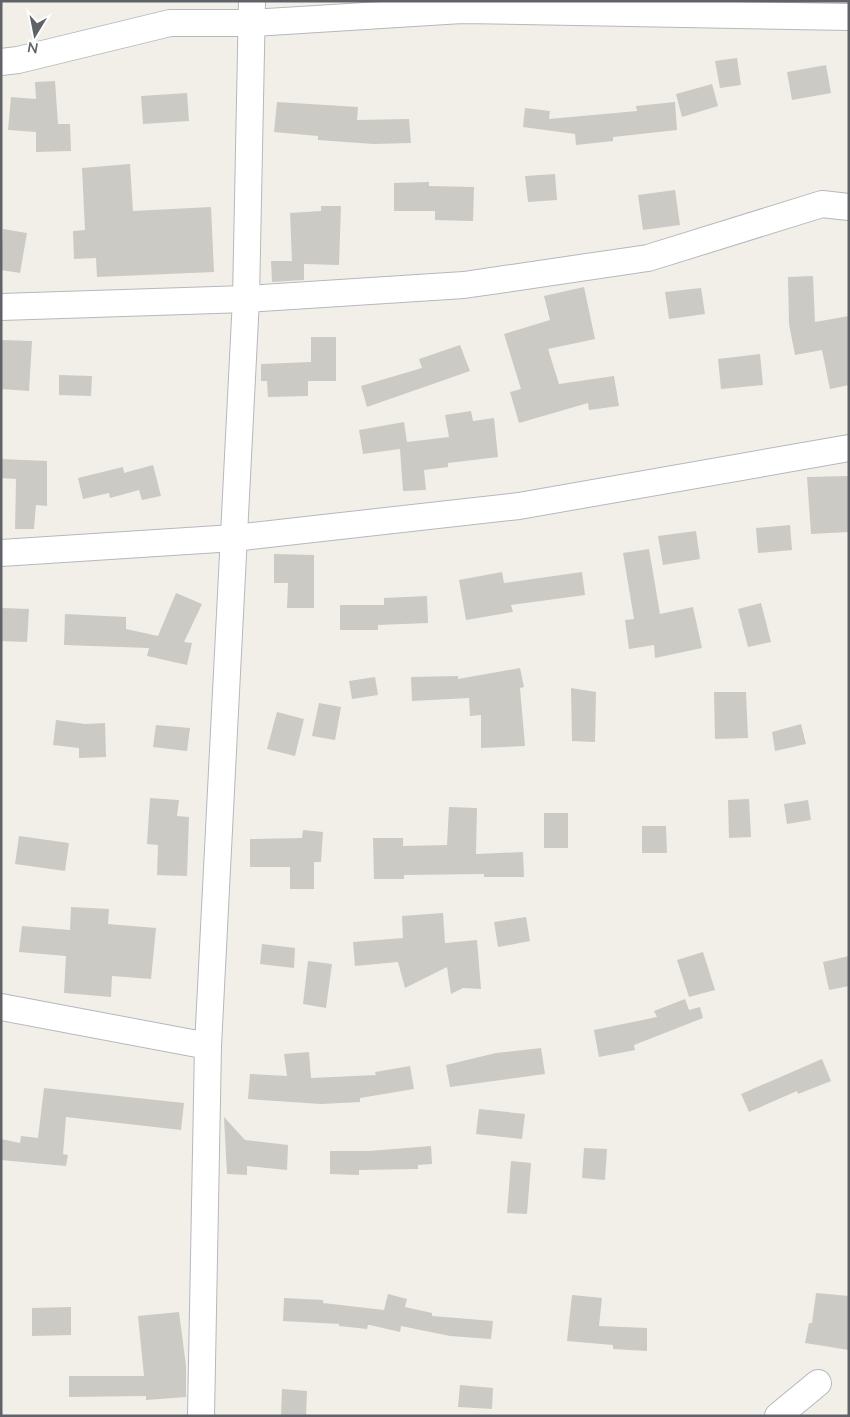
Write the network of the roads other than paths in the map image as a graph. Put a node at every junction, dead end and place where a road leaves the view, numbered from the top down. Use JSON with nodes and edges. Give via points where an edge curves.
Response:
{"nodes":[{"id":1,"x":252,"y":12,"type":"edge"},
{"id":2,"x":849,"y":17,"type":"edge"},
{"id":3,"x":1,"y":62,"type":"edge"},
{"id":4,"x":849,"y":207,"type":"edge"},
{"id":5,"x":246,"y":299,"type":"junction"},
{"id":6,"x":1,"y":307,"type":"edge"},
{"id":7,"x":849,"y":448,"type":"edge"},
{"id":8,"x":234,"y":538,"type":"junction"},
{"id":9,"x":1,"y":553,"type":"edge"},
{"id":10,"x":1,"y":1007,"type":"edge"},
{"id":11,"x":208,"y":1046,"type":"junction"},
{"id":12,"x":818,"y":1382,"type":"dead end"},
{"id":13,"x":201,"y":1416,"type":"edge"},
{"id":14,"x":778,"y":1416,"type":"edge"}],
"edges":[{"from":1,"to":2,"type":"street","via":[[462,10]]},
{"from":1,"to":3,"type":"street","via":[[170,23]]},
{"from":1,"to":5,"type":"street"},
{"from":4,"to":5,"type":"street","via":[[822,204],[648,258],[464,285]]},
{"from":5,"to":6,"type":"street"},
{"from":5,"to":8,"type":"street"},
{"from":7,"to":8,"type":"street","via":[[519,506]]},
{"from":8,"to":9,"type":"street"},
{"from":8,"to":11,"type":"street"},
{"from":10,"to":11,"type":"street"},
{"from":11,"to":13,"type":"street"},
{"from":12,"to":14,"type":"street"}]}
